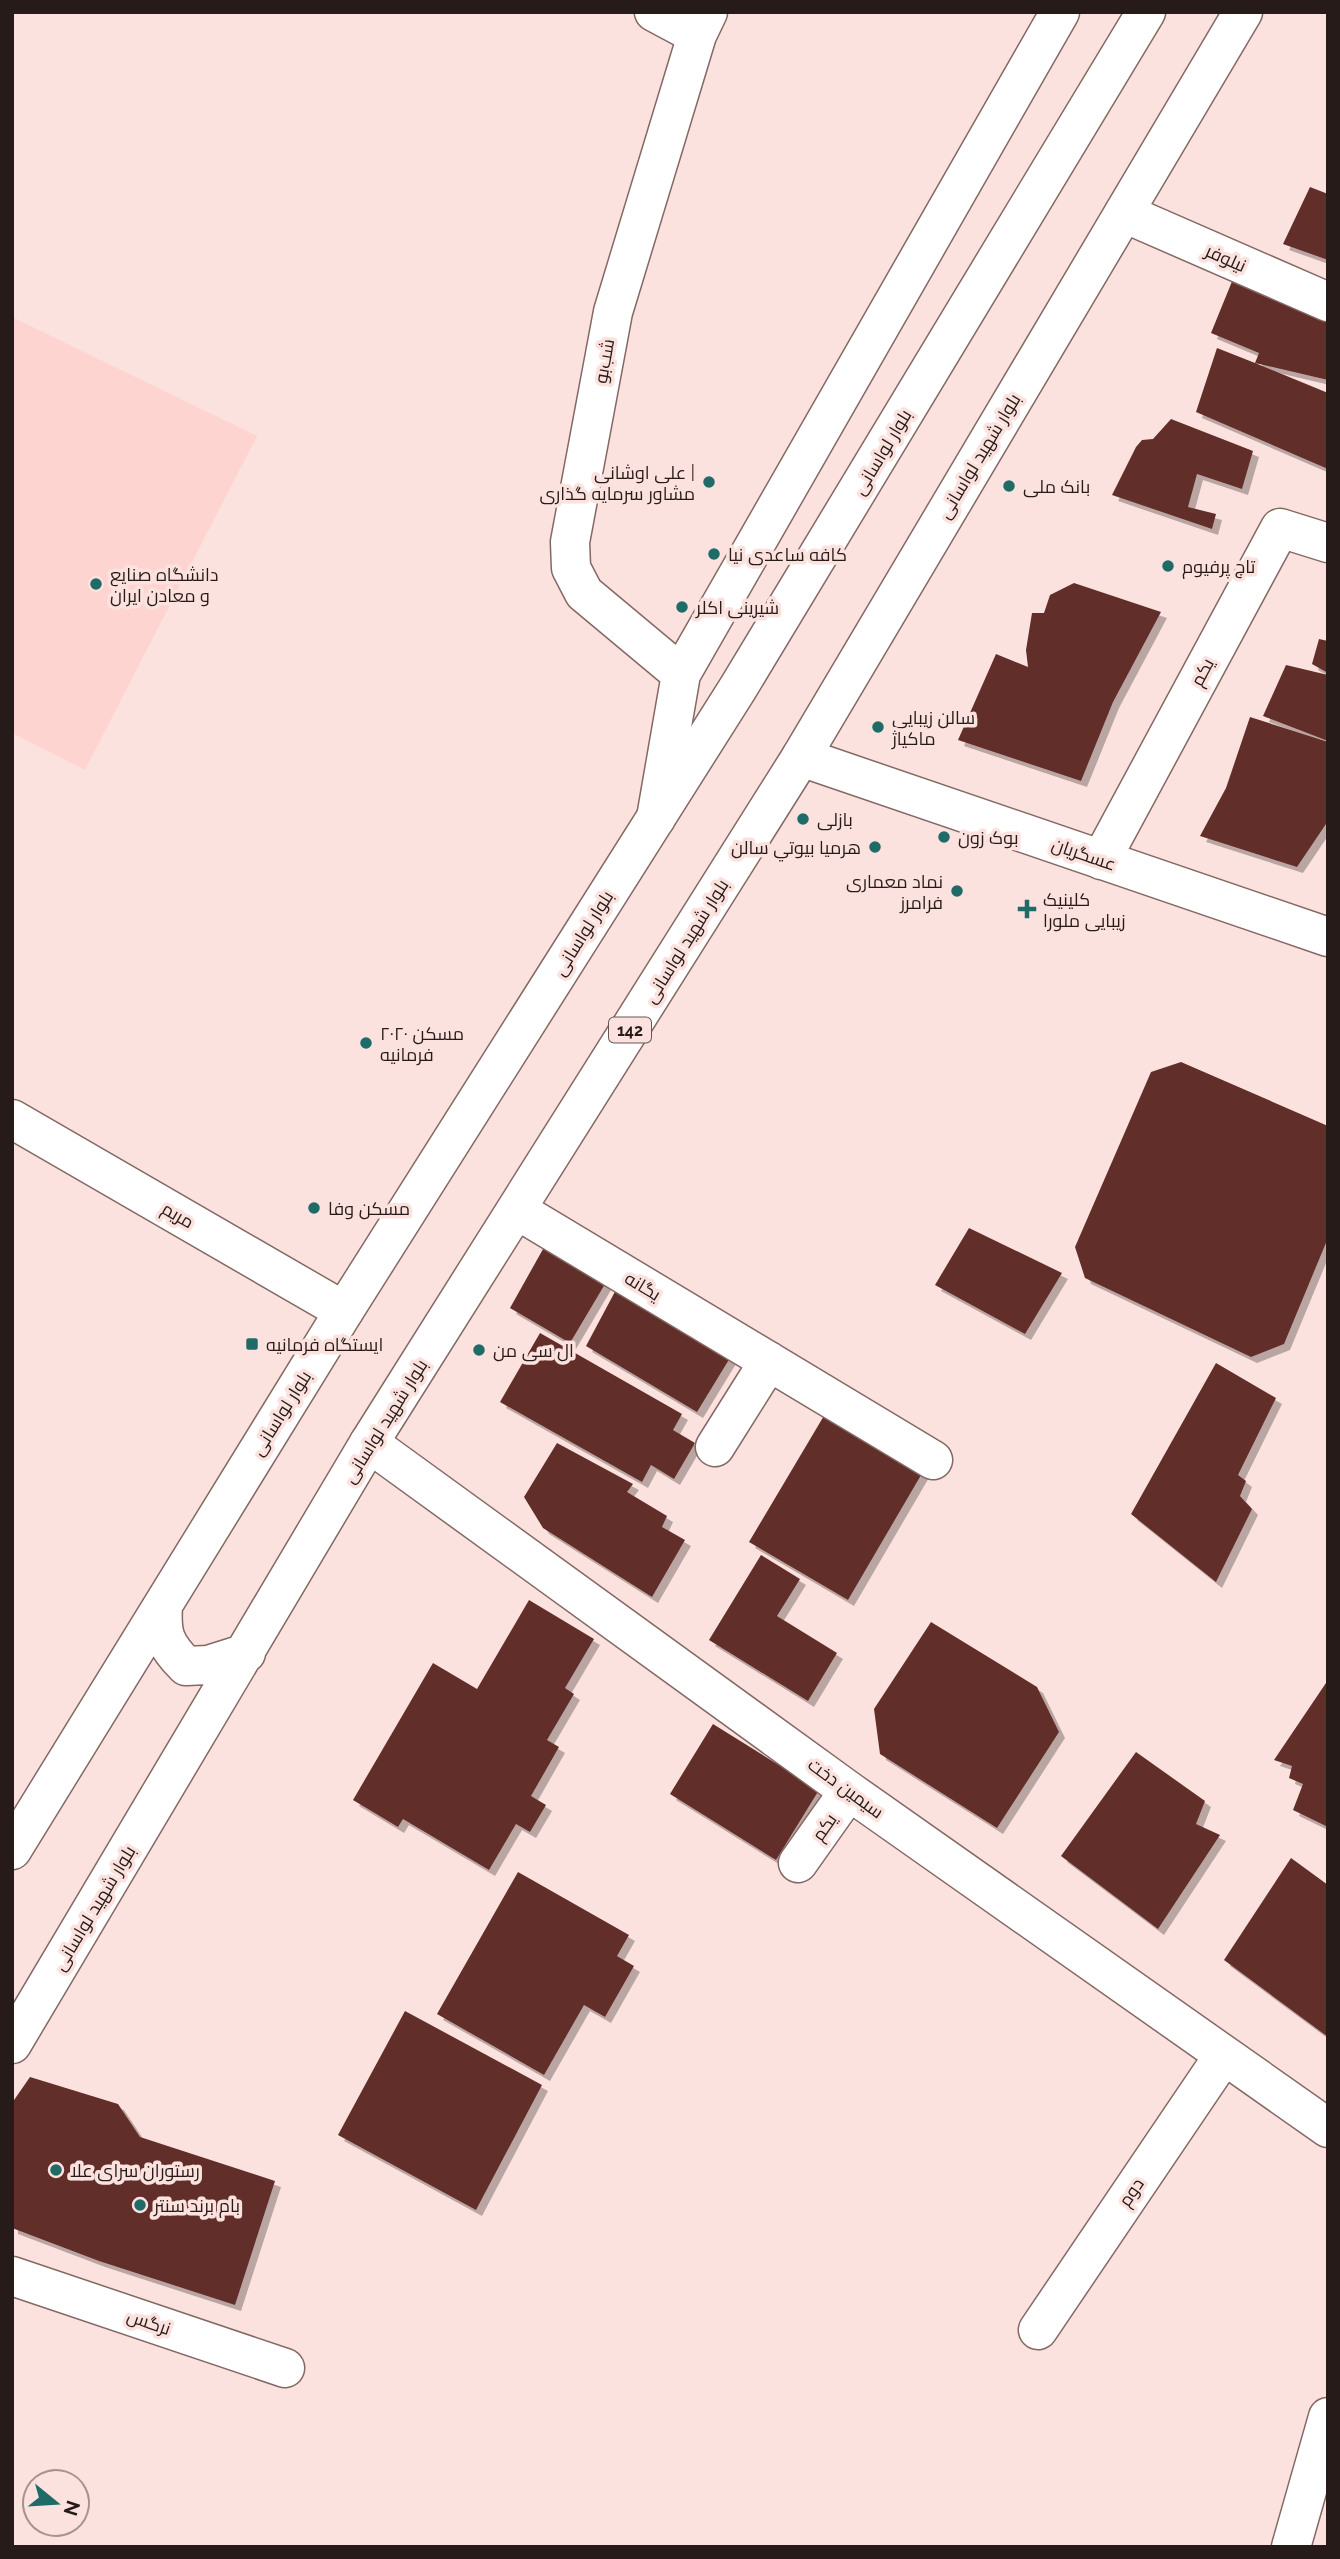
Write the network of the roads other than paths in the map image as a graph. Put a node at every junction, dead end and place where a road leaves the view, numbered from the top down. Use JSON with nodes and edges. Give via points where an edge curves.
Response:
{"nodes":[{"id":1,"x":654,"y":12,"type":"edge"},
{"id":2,"x":1060,"y":12,"type":"edge"},
{"id":3,"x":1146,"y":12,"type":"edge"},
{"id":4,"x":1242,"y":12,"type":"edge"},
{"id":5,"x":702,"y":24,"type":"edge"},
{"id":6,"x":1124,"y":213,"type":"junction"},
{"id":7,"x":1328,"y":302,"type":"edge"},
{"id":8,"x":1328,"y":543,"type":"edge"},
{"id":9,"x":681,"y":674,"type":"junction"},
{"id":10,"x":801,"y":757,"type":"junction"},
{"id":11,"x":656,"y":818,"type":"junction"},
{"id":12,"x":1101,"y":860,"type":"junction"},
{"id":13,"x":1328,"y":937,"type":"edge"},
{"id":14,"x":12,"y":1119,"type":"edge"},
{"id":15,"x":517,"y":1210,"type":"junction"},
{"id":16,"x":344,"y":1311,"type":"junction"},
{"id":17,"x":769,"y":1362,"type":"junction"},
{"id":18,"x":369,"y":1443,"type":"junction"},
{"id":19,"x":715,"y":1447,"type":"dead end"},
{"id":20,"x":933,"y":1460,"type":"dead end"},
{"id":21,"x":163,"y":1605,"type":"junction"},
{"id":22,"x":246,"y":1653,"type":"junction"},
{"id":23,"x":849,"y":1791,"type":"junction"},
{"id":24,"x":12,"y":1850,"type":"edge"},
{"id":25,"x":798,"y":1863,"type":"dead end"},
{"id":26,"x":12,"y":2044,"type":"edge"},
{"id":27,"x":1224,"y":2055,"type":"junction"},
{"id":28,"x":1328,"y":2128,"type":"edge"},
{"id":29,"x":12,"y":2276,"type":"edge"},
{"id":30,"x":1038,"y":2330,"type":"dead end"},
{"id":31,"x":285,"y":2368,"type":"dead end"},
{"id":32,"x":1328,"y":2417,"type":"edge"},
{"id":33,"x":1291,"y":2547,"type":"edge"}],
"edges":[{"from":1,"to":5,"type":"street"},
{"from":2,"to":9,"type":"street"},
{"from":3,"to":11,"type":"street","name":"بلوار لواسانی"},
{"from":4,"to":6,"type":"street","name":"بلوار شهید لواسانی","number":"142"},
{"from":5,"to":9,"type":"street","name":"شب‌بو","via":[[613,312],[570,542],[571,568],[584,593]]},
{"from":6,"to":7,"type":"street","name":"نیلوفر"},
{"from":6,"to":10,"type":"street","name":"بلوار شهید لواسانی","number":"142"},
{"from":8,"to":12,"type":"street","name":"یکم","via":[[1280,528]]},
{"from":9,"to":11,"type":"street"},
{"from":10,"to":12,"type":"street","name":"عسگریان"},
{"from":10,"to":15,"type":"street","name":"بلوار شهید لواسانی","number":"142"},
{"from":11,"to":16,"type":"street","name":"بلوار لواسانی"},
{"from":12,"to":13,"type":"street","name":"عسگریان"},
{"from":14,"to":16,"type":"street","name":"مریم"},
{"from":15,"to":17,"type":"street","name":"یگانه"},
{"from":15,"to":18,"type":"street","name":"بلوار شهید لواسانی","number":"142"},
{"from":16,"to":21,"type":"street","name":"بلوار لواسانی"},
{"from":17,"to":19,"type":"street"},
{"from":17,"to":20,"type":"street","name":"یگانه"},
{"from":18,"to":22,"type":"street","name":"بلوار شهید لواسانی","number":"142"},
{"from":18,"to":23,"type":"street","name":"سیمین دخت"},
{"from":21,"to":22,"type":"street","via":[[162,1628],[169,1649],[186,1666],[208,1665]]},
{"from":21,"to":24,"type":"street","name":"بلوار لواسانی"},
{"from":22,"to":26,"type":"street","name":"بلوار شهید لواسانی","number":"142"},
{"from":23,"to":25,"type":"street","name":"یکم"},
{"from":23,"to":27,"type":"street","name":"سیمین دخت"},
{"from":27,"to":28,"type":"street","name":"سیمین دخت"},
{"from":27,"to":30,"type":"street","name":"دوم"},
{"from":29,"to":31,"type":"street","name":"نرگس"},
{"from":32,"to":33,"type":"street"}]}
